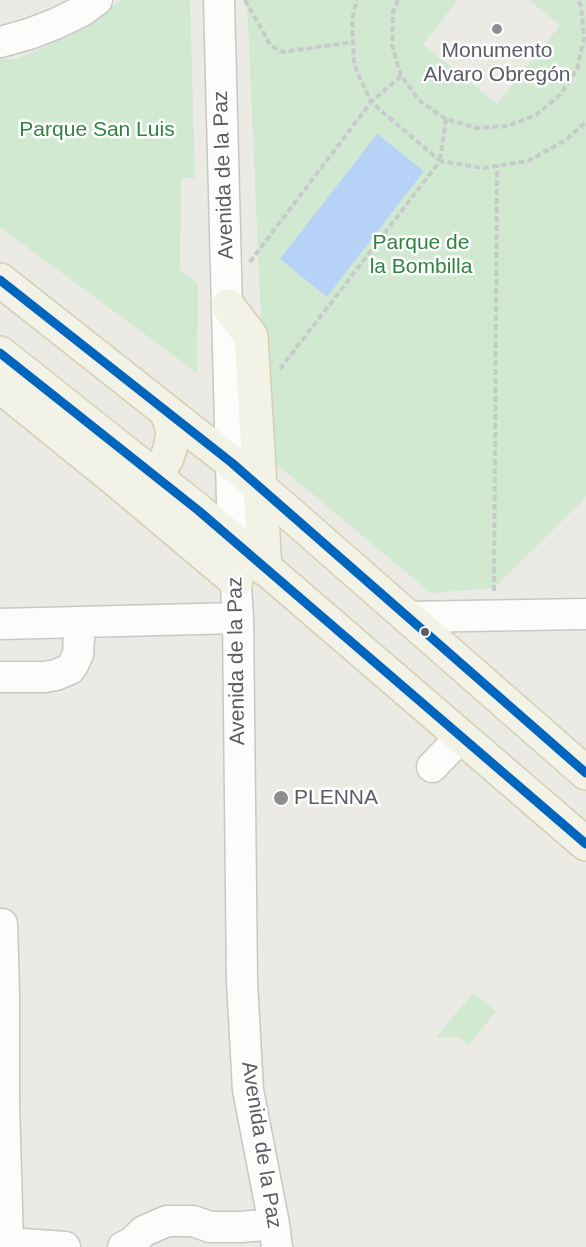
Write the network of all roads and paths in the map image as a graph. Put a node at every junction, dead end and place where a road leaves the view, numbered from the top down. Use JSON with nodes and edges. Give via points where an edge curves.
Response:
{"nodes":[{"id":1,"x":97,"y":0,"type":"edge"},
{"id":2,"x":219,"y":0,"type":"edge"},
{"id":3,"x":245,"y":0,"type":"edge"},
{"id":4,"x":357,"y":0,"type":"edge"},
{"id":5,"x":398,"y":0,"type":"edge"},
{"id":6,"x":578,"y":0,"type":"edge"},
{"id":7,"x":0,"y":42,"type":"edge"},
{"id":8,"x":353,"y":42,"type":"junction"},
{"id":9,"x":401,"y":76,"type":"junction"},
{"id":10,"x":371,"y":102,"type":"junction"},
{"id":11,"x":446,"y":119,"type":"junction"},
{"id":12,"x":586,"y":122,"type":"edge"},
{"id":13,"x":440,"y":161,"type":"junction"},
{"id":14,"x":497,"y":166,"type":"junction"},
{"id":15,"x":2,"y":276,"type":"edge"},
{"id":16,"x":228,"y":298,"type":"junction"},
{"id":17,"x":0,"y":353,"type":"edge"},
{"id":18,"x":0,"y":386,"type":"edge"},
{"id":19,"x":256,"y":399,"type":"junction"},
{"id":20,"x":168,"y":412,"type":"junction"},
{"id":21,"x":232,"y":463,"type":"junction"},
{"id":22,"x":156,"y":476,"type":"junction"},
{"id":23,"x":116,"y":480,"type":"junction"},
{"id":24,"x":261,"y":489,"type":"junction"},
{"id":25,"x":233,"y":540,"type":"junction"},
{"id":26,"x":251,"y":575,"type":"junction"},
{"id":27,"x":586,"y":614,"type":"edge"},
{"id":28,"x":493,"y":616,"type":"junction"},
{"id":29,"x":406,"y":617,"type":"junction"},
{"id":30,"x":238,"y":618,"type":"junction"},
{"id":31,"x":80,"y":622,"type":"junction"},
{"id":32,"x":0,"y":624,"type":"edge"},
{"id":33,"x":0,"y":677,"type":"edge"},
{"id":34,"x":461,"y":736,"type":"junction"},
{"id":35,"x":432,"y":767,"type":"dead end"},
{"id":36,"x":586,"y":773,"type":"edge"},
{"id":37,"x":586,"y":844,"type":"edge"},
{"id":38,"x":2,"y":924,"type":"dead end"},
{"id":39,"x":2,"y":1103,"type":"edge"},
{"id":40,"x":274,"y":1226,"type":"edge"},
{"id":41,"x":65,"y":1247,"type":"edge"},
{"id":42,"x":123,"y":1247,"type":"edge"}],
"edges":[{"from":1,"to":7,"type":"street","via":[[55,24]]},
{"from":2,"to":16,"type":"street","name":"Avenida de la Paz"},
{"from":3,"to":8,"type":"path","via":[[271,46],[283,52]]},
{"from":4,"to":8,"type":"path","via":[[352,20]]},
{"from":5,"to":9,"type":"path","via":[[393,12],[392,45]]},
{"from":6,"to":11,"type":"path","via":[[584,38],[577,69],[560,95],[536,115],[507,126],[476,128]]},
{"from":8,"to":10,"type":"path","via":[[354,64]]},
{"from":9,"to":10,"type":"path"},
{"from":9,"to":11,"type":"path","via":[[421,102]]},
{"from":10,"to":13,"type":"path"},
{"from":10,"to":16,"type":"path"},
{"from":11,"to":13,"type":"path"},
{"from":12,"to":14,"type":"path","via":[[566,140],[528,161]]},
{"from":13,"to":14,"type":"path","via":[[484,168]]},
{"from":13,"to":19,"type":"path"},
{"from":14,"to":28,"type":"path"},
{"from":15,"to":20,"type":"main road"},
{"from":16,"to":19,"type":"main road","via":[[251,336]]},
{"from":16,"to":21,"type":"street","name":"Avenida de la Paz"},
{"from":17,"to":22,"type":"main road"},
{"from":18,"to":23,"type":"main road"},
{"from":19,"to":24,"type":"main road"},
{"from":20,"to":21,"type":"main road"},
{"from":20,"to":22,"type":"main road","via":[[173,431],[171,445]]},
{"from":21,"to":24,"type":"main road"},
{"from":21,"to":25,"type":"street","name":"Avenida de la Paz"},
{"from":22,"to":23,"type":"main road","via":[[146,484]]},
{"from":22,"to":25,"type":"main road"},
{"from":23,"to":26,"type":"main road"},
{"from":24,"to":26,"type":"main road"},
{"from":24,"to":29,"type":"main road"},
{"from":25,"to":26,"type":"main road"},
{"from":26,"to":30,"type":"street","name":"Avenida de la Paz"},
{"from":26,"to":34,"type":"main road"},
{"from":27,"to":28,"type":"street"},
{"from":28,"to":29,"type":"street"},
{"from":29,"to":36,"type":"main road"},
{"from":30,"to":31,"type":"street"},
{"from":30,"to":40,"type":"street","name":"Avenida de la Paz","via":[[242,982],[248,1090]]},
{"from":31,"to":32,"type":"street"},
{"from":31,"to":33,"type":"street","via":[[78,654],[70,669],[44,677]]},
{"from":34,"to":35,"type":"street"},
{"from":34,"to":37,"type":"main road"},
{"from":38,"to":39,"type":"street"},
{"from":39,"to":41,"type":"street","via":[[8,1243]]},
{"from":40,"to":42,"type":"street","via":[[238,1210],[211,1210],[193,1221],[167,1221],[144,1231]]}]}
